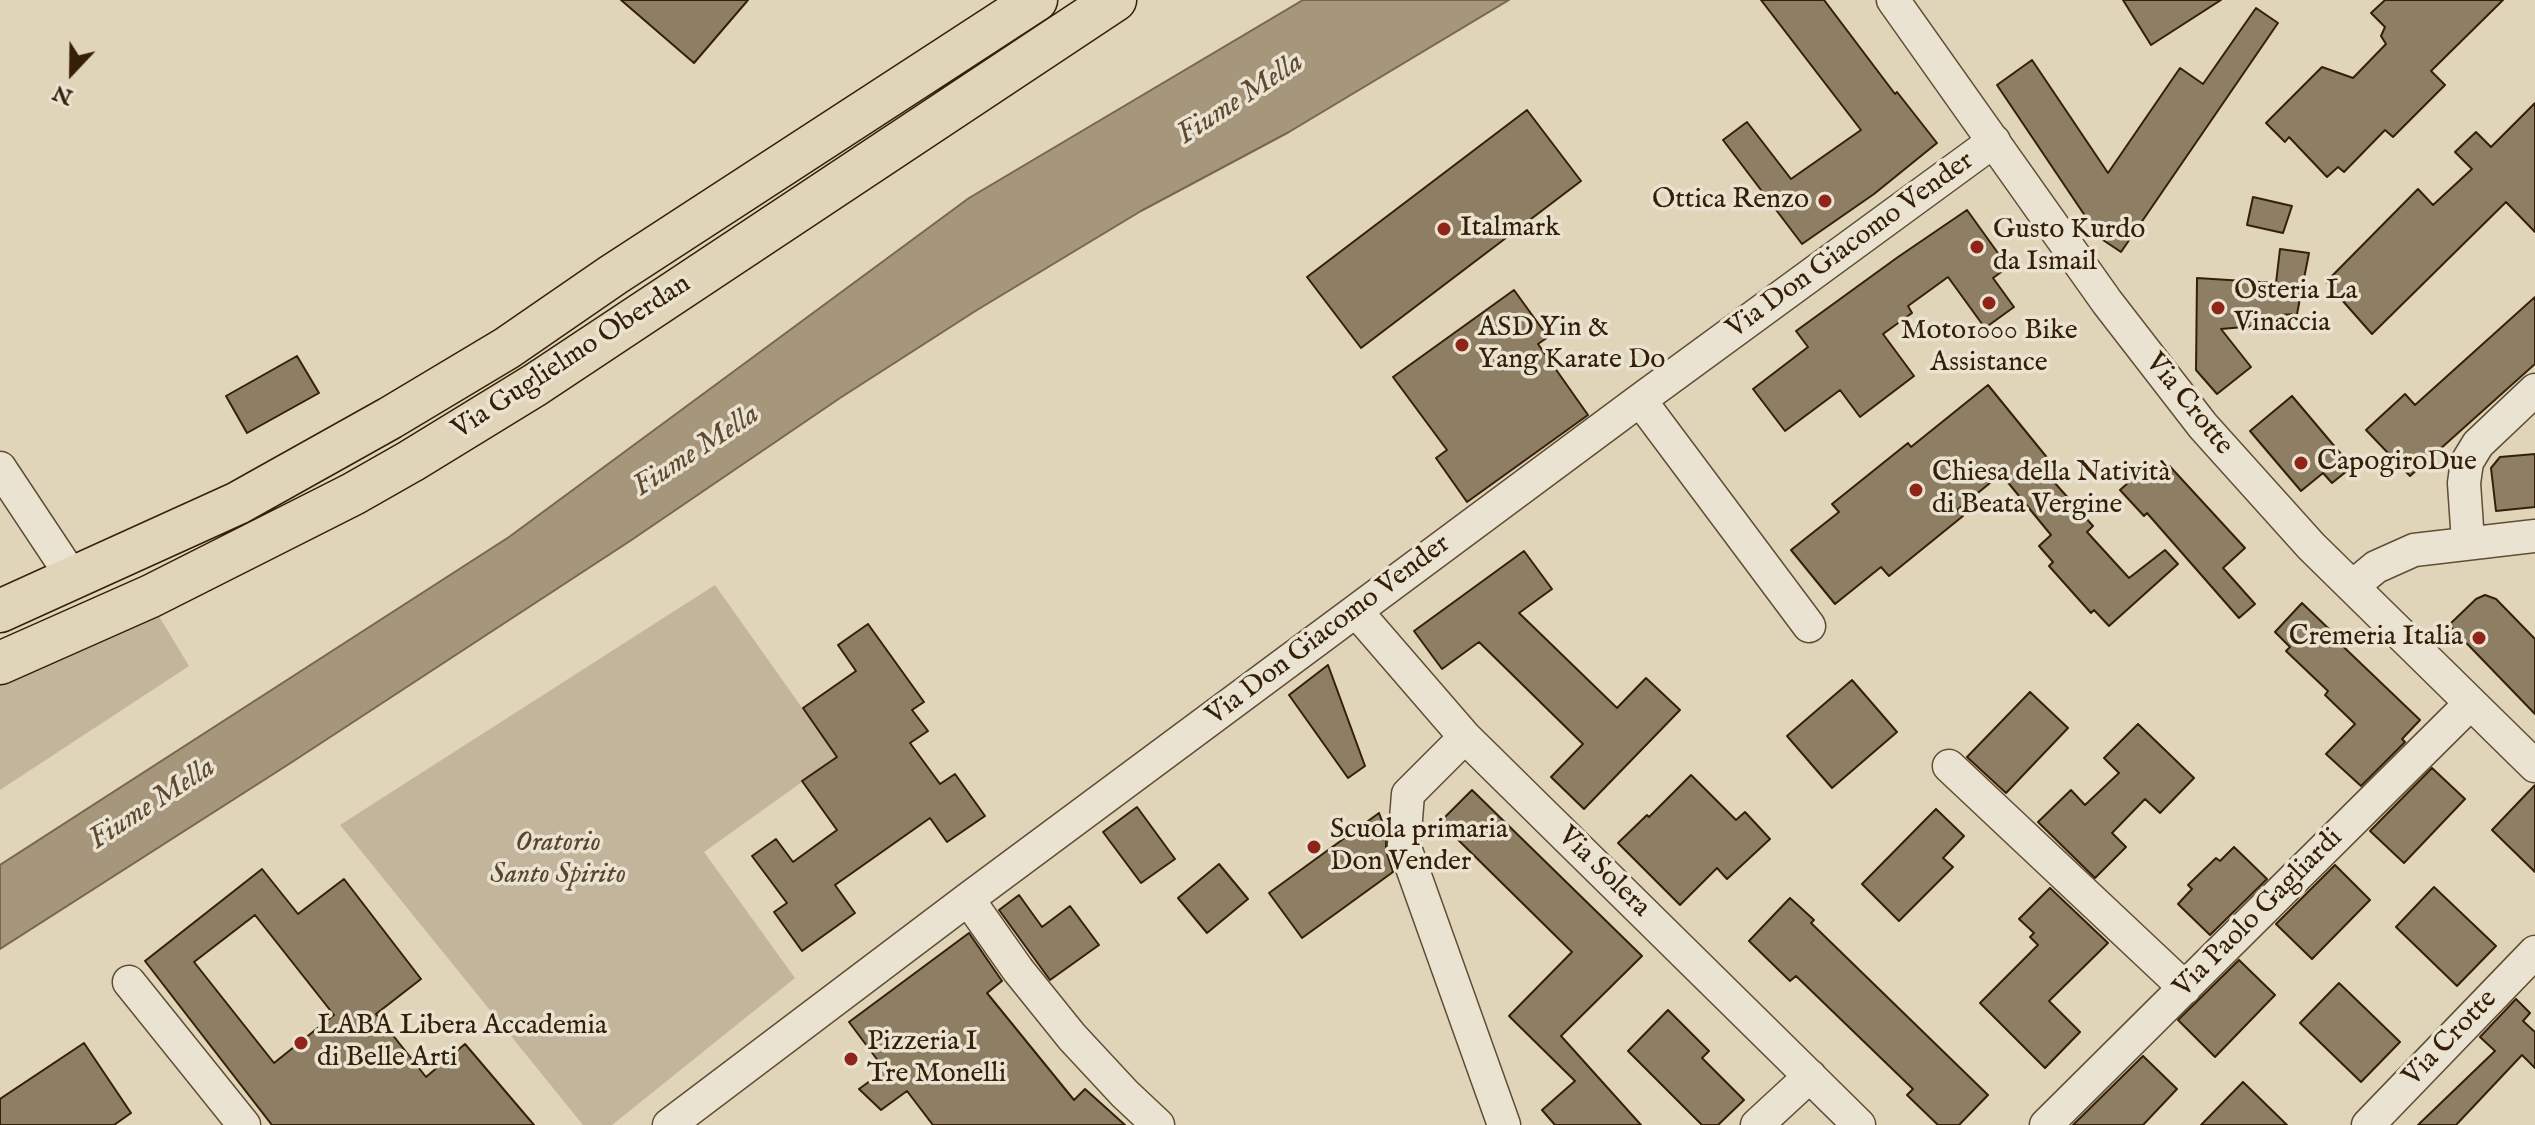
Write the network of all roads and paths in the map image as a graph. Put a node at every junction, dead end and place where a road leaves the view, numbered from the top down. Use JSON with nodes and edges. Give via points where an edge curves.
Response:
{"nodes":[{"id":1,"x":1036,"y":0,"type":"edge"},
{"id":2,"x":1115,"y":0,"type":"edge"},
{"id":3,"x":1893,"y":0,"type":"edge"},
{"id":4,"x":1994,"y":141,"type":"junction"},
{"id":5,"x":2535,"y":390,"type":"edge"},
{"id":6,"x":1640,"y":400,"type":"junction"},
{"id":7,"x":0,"y":468,"type":"edge"},
{"id":8,"x":2535,"y":536,"type":"edge"},
{"id":9,"x":2468,"y":542,"type":"junction"},
{"id":10,"x":73,"y":578,"type":"junction"},
{"id":11,"x":2353,"y":586,"type":"junction"},
{"id":12,"x":0,"y":611,"type":"edge"},
{"id":13,"x":1356,"y":611,"type":"junction"},
{"id":14,"x":1809,"y":626,"type":"dead end"},
{"id":15,"x":0,"y":663,"type":"edge"},
{"id":16,"x":2471,"y":703,"type":"junction"},
{"id":17,"x":1465,"y":737,"type":"junction"},
{"id":18,"x":1949,"y":766,"type":"dead end"},
{"id":19,"x":2535,"y":766,"type":"edge"},
{"id":20,"x":968,"y":899,"type":"junction"},
{"id":21,"x":2535,"y":952,"type":"edge"},
{"id":22,"x":129,"y":982,"type":"dead end"},
{"id":23,"x":2185,"y":988,"type":"junction"},
{"id":24,"x":1810,"y":1076,"type":"junction"},
{"id":25,"x":1506,"y":1124,"type":"edge"},
{"id":26,"x":244,"y":1125,"type":"edge"},
{"id":27,"x":669,"y":1125,"type":"edge"},
{"id":28,"x":1158,"y":1125,"type":"edge"},
{"id":29,"x":1757,"y":1125,"type":"edge"},
{"id":30,"x":1859,"y":1125,"type":"edge"},
{"id":31,"x":2046,"y":1125,"type":"edge"},
{"id":32,"x":2368,"y":1125,"type":"edge"}],
"edges":[{"from":1,"to":10,"type":"main road","name":"Via Guglielmo Oberdan","via":[[507,348],[238,503]]},
{"from":2,"to":15,"type":"main road","name":"Via Guglielmo Oberdan","via":[[535,385],[411,461],[151,596]]},
{"from":3,"to":4,"type":"street","name":"Via Crotte"},
{"from":4,"to":6,"type":"street","name":"Via Don Giacomo Vender"},
{"from":4,"to":11,"type":"street","name":"Via Crotte","via":[[2107,302],[2203,426]]},
{"from":5,"to":9,"type":"street","via":[[2478,444],[2467,462]]},
{"from":6,"to":13,"type":"street","name":"Via Don Giacomo Vender"},
{"from":6,"to":14,"type":"street"},
{"from":7,"to":10,"type":"street"},
{"from":8,"to":9,"type":"street"},
{"from":9,"to":11,"type":"street","via":[[2400,554]]},
{"from":10,"to":12,"type":"main road","name":"Via Guglielmo Oberdan"},
{"from":11,"to":16,"type":"street","name":"Via Crotte"},
{"from":13,"to":17,"type":"street","name":"Via Solera"},
{"from":13,"to":20,"type":"street","name":"Via Don Giacomo Vender"},
{"from":16,"to":19,"type":"street","name":"Via Crotte"},
{"from":16,"to":23,"type":"street","name":"Via Paolo Gagliardi"},
{"from":17,"to":24,"type":"street","name":"Via Solera"},
{"from":17,"to":25,"type":"street","via":[[1408,794],[1404,845]]},
{"from":18,"to":23,"type":"street"},
{"from":20,"to":27,"type":"street","name":"Via Don Giacomo Vender"},
{"from":20,"to":28,"type":"street","via":[[1072,1037]]},
{"from":21,"to":32,"type":"street","name":"Via Crotte"},
{"from":22,"to":26,"type":"street"},
{"from":23,"to":31,"type":"street","name":"Via Paolo Gagliardi"},
{"from":24,"to":29,"type":"street"},
{"from":24,"to":30,"type":"street","name":"Via Solera"}]}
